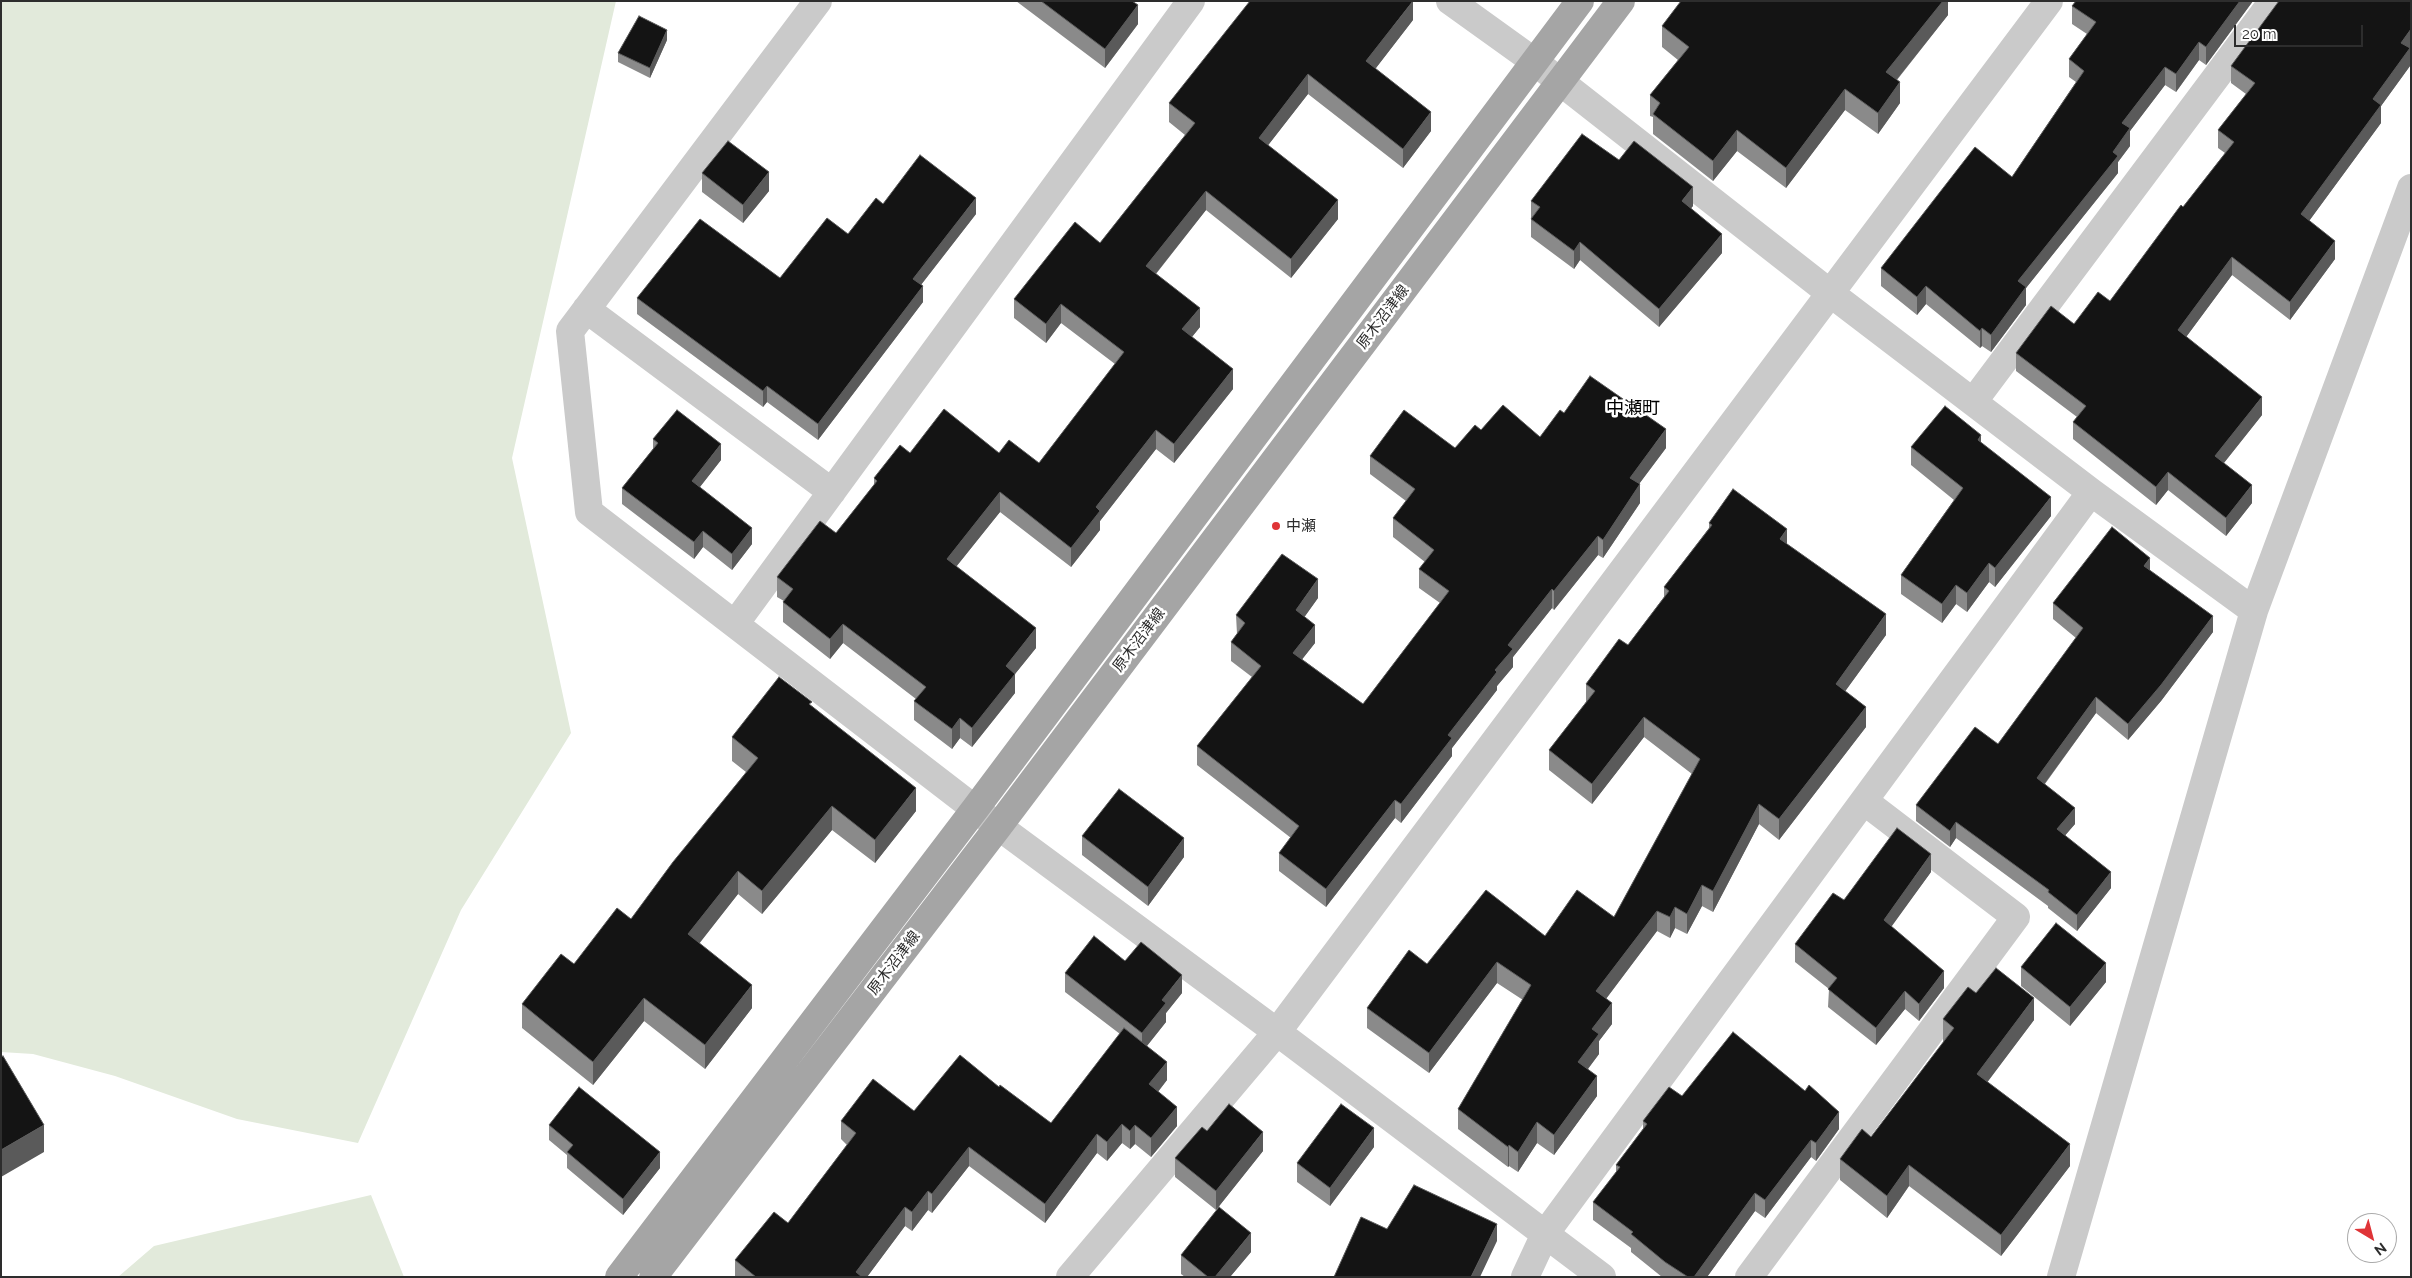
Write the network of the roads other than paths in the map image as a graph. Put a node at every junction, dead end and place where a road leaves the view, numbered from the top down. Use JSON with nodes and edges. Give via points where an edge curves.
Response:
{"nodes":[{"id":1,"x":818,"y":1,"type":"edge"},
{"id":2,"x":1191,"y":1,"type":"edge"},
{"id":3,"x":1450,"y":1,"type":"edge"},
{"id":4,"x":1580,"y":1,"type":"edge"},
{"id":5,"x":1621,"y":1,"type":"edge"},
{"id":6,"x":2049,"y":1,"type":"edge"},
{"id":7,"x":2273,"y":1,"type":"edge"},
{"id":8,"x":1535,"y":62,"type":"junction"},
{"id":9,"x":1560,"y":82,"type":"junction"},
{"id":10,"x":2411,"y":188,"type":"edge"},
{"id":11,"x":1830,"y":292,"type":"junction"},
{"id":12,"x":586,"y":309,"type":"junction"},
{"id":13,"x":1973,"y":402,"type":"junction"},
{"id":14,"x":832,"y":492,"type":"junction"},
{"id":15,"x":2091,"y":492,"type":"junction"},
{"id":16,"x":2254,"y":611,"type":"junction"},
{"id":17,"x":735,"y":624,"type":"junction"},
{"id":18,"x":1864,"y":800,"type":"junction"},
{"id":19,"x":974,"y":809,"type":"junction"},
{"id":20,"x":998,"y":827,"type":"junction"},
{"id":21,"x":1277,"y":1032,"type":"junction"},
{"id":22,"x":1545,"y":1234,"type":"junction"},
{"id":23,"x":619,"y":1277,"type":"edge"},
{"id":24,"x":653,"y":1277,"type":"edge"},
{"id":25,"x":1070,"y":1277,"type":"edge"},
{"id":26,"x":1524,"y":1277,"type":"edge"},
{"id":27,"x":1602,"y":1277,"type":"edge"},
{"id":28,"x":1749,"y":1277,"type":"edge"},
{"id":29,"x":2061,"y":1277,"type":"edge"}],
"edges":[{"from":1,"to":12,"type":"street"},
{"from":2,"to":14,"type":"street"},
{"from":3,"to":8,"type":"street"},
{"from":4,"to":8,"type":"main road","name":"原木沼津線"},
{"from":5,"to":9,"type":"main road","name":"原木沼津線"},
{"from":6,"to":11,"type":"street"},
{"from":7,"to":13,"type":"street"},
{"from":8,"to":9,"type":"street"},
{"from":8,"to":19,"type":"main road","name":"原木沼津線"},
{"from":9,"to":11,"type":"street"},
{"from":9,"to":20,"type":"main road","name":"原木沼津線"},
{"from":10,"to":16,"type":"street"},
{"from":11,"to":13,"type":"street"},
{"from":11,"to":21,"type":"street"},
{"from":12,"to":14,"type":"street"},
{"from":12,"to":17,"type":"street","via":[[570,331],[589,512]]},
{"from":13,"to":15,"type":"street"},
{"from":14,"to":17,"type":"street"},
{"from":15,"to":16,"type":"street"},
{"from":15,"to":18,"type":"street"},
{"from":16,"to":29,"type":"street"},
{"from":17,"to":19,"type":"street"},
{"from":18,"to":22,"type":"street"},
{"from":18,"to":28,"type":"street","via":[[2016,917]]},
{"from":19,"to":20,"type":"street"},
{"from":19,"to":23,"type":"main road","name":"原木沼津線"},
{"from":20,"to":21,"type":"street"},
{"from":20,"to":24,"type":"main road","name":"原木沼津線"},
{"from":21,"to":22,"type":"street"},
{"from":21,"to":25,"type":"street"},
{"from":22,"to":26,"type":"street"},
{"from":22,"to":27,"type":"street"}]}
